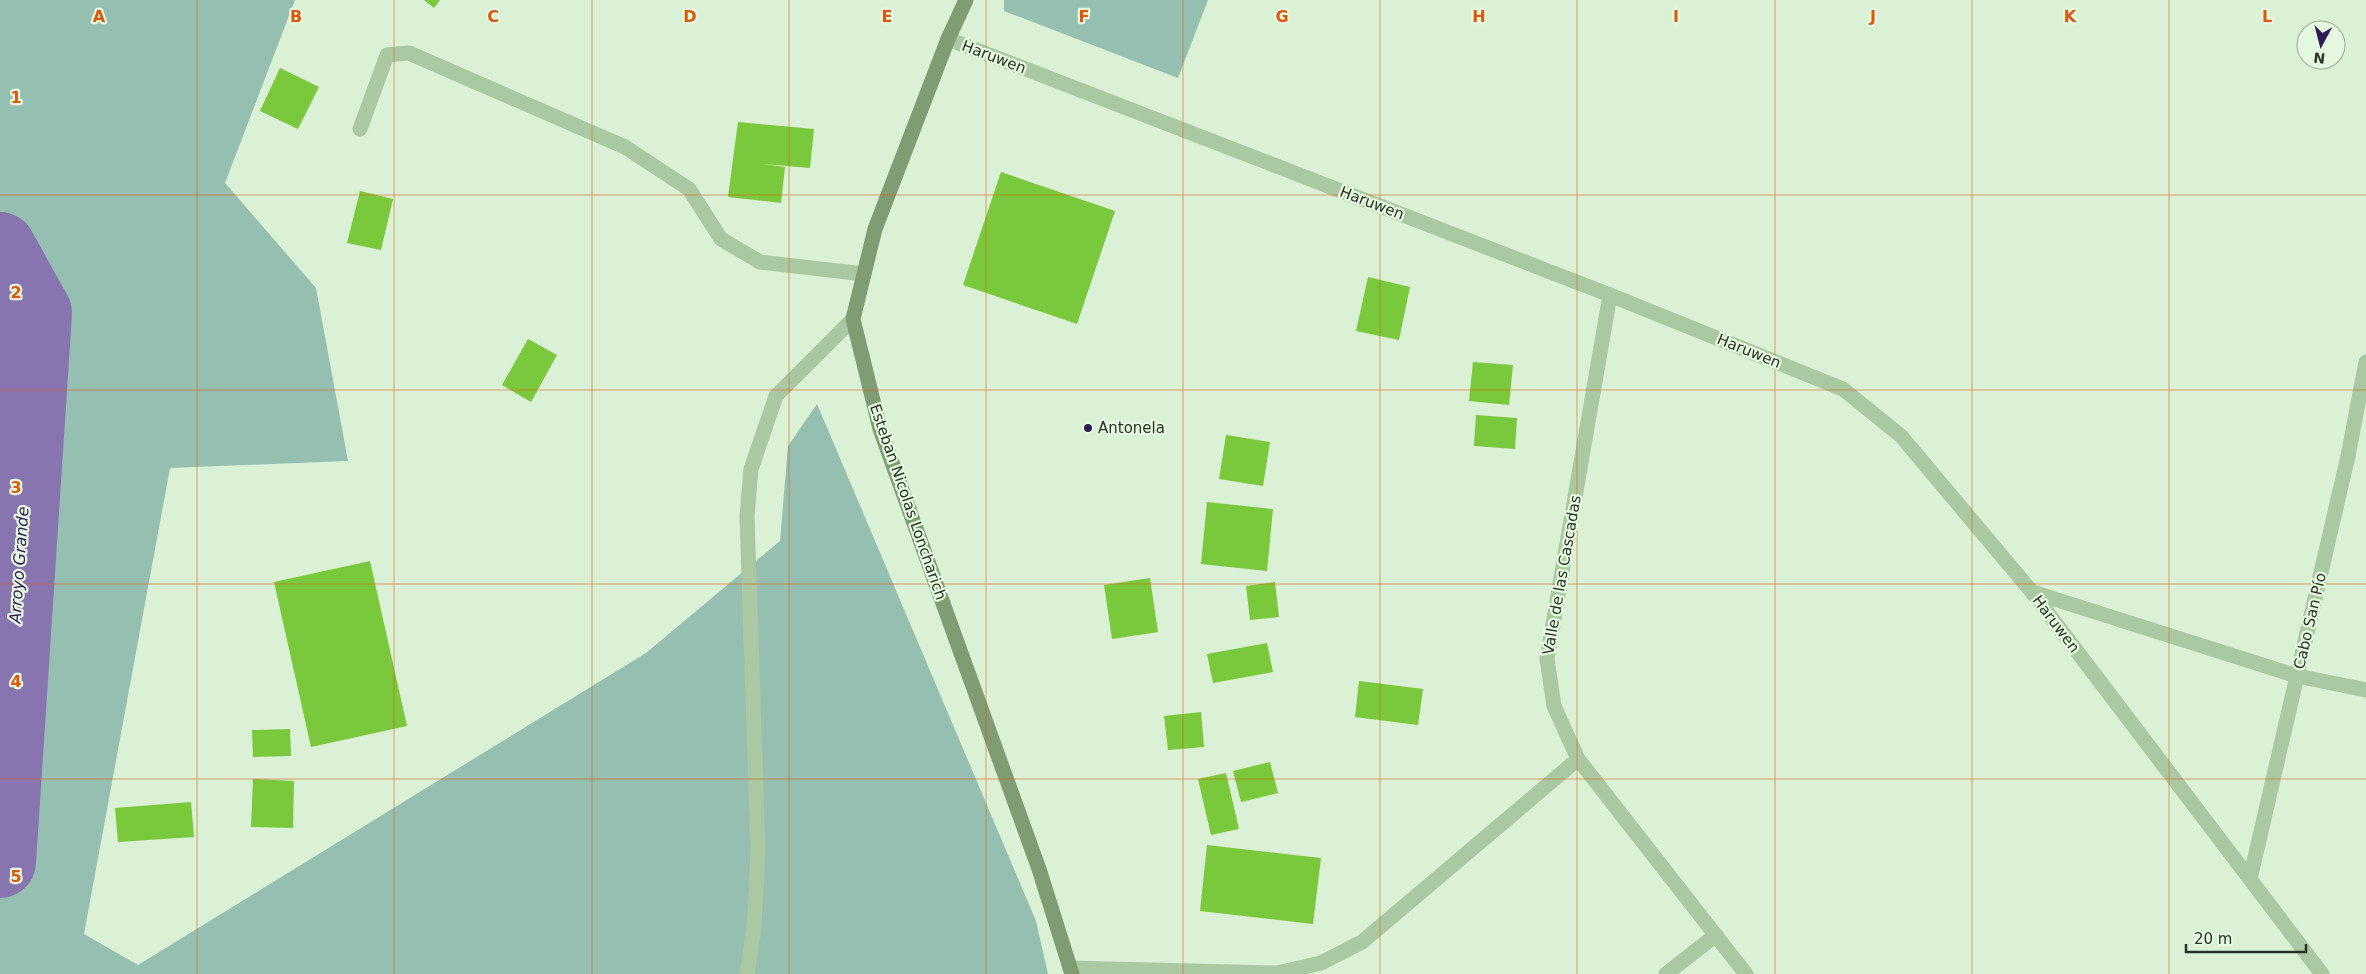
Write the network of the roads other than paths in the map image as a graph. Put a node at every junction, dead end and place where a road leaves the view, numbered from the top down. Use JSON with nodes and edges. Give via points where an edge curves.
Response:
{"nodes":[{"id":1,"x":966,"y":0,"type":"edge"},
{"id":2,"x":948,"y":39,"type":"junction"},
{"id":3,"x":360,"y":129,"type":"dead end"},
{"id":4,"x":864,"y":274,"type":"junction"},
{"id":5,"x":1610,"y":295,"type":"junction"},
{"id":6,"x":853,"y":319,"type":"junction"},
{"id":7,"x":2366,"y":362,"type":"edge"},
{"id":8,"x":2032,"y":592,"type":"junction"},
{"id":9,"x":2297,"y":676,"type":"junction"},
{"id":10,"x":2366,"y":690,"type":"edge"},
{"id":11,"x":1578,"y":758,"type":"junction"},
{"id":12,"x":2250,"y":879,"type":"junction"},
{"id":13,"x":1716,"y":935,"type":"junction"},
{"id":14,"x":1071,"y":971,"type":"edge"},
{"id":15,"x":747,"y":974,"type":"edge"},
{"id":16,"x":1666,"y":974,"type":"edge"},
{"id":17,"x":1746,"y":974,"type":"edge"},
{"id":18,"x":2322,"y":974,"type":"edge"}],
"edges":[{"from":1,"to":2,"type":"street","name":"Esteban Nicolas Loncharich"},
{"from":2,"to":4,"type":"street","name":"Esteban Nicolas Loncharich","via":[[875,229]]},
{"from":2,"to":5,"type":"street","name":"Haruwen"},
{"from":3,"to":4,"type":"street","via":[[387,55],[409,53],[625,147],[689,189],[721,239],[760,262]]},
{"from":4,"to":6,"type":"street","name":"Esteban Nicolas Loncharich"},
{"from":5,"to":8,"type":"street","name":"Haruwen","via":[[1843,389],[1901,436]]},
{"from":5,"to":11,"type":"street","name":"Valle de las Cascadas","via":[[1547,659],[1554,706]]},
{"from":6,"to":14,"type":"street","name":"Esteban Nicolas Loncharich","via":[[880,429],[1038,869]]},
{"from":6,"to":15,"type":"street","via":[[776,396],[751,469],[747,516],[758,852],[754,929]]},
{"from":7,"to":9,"type":"street","name":"Cabo San Pío","via":[[2348,456]]},
{"from":8,"to":9,"type":"street"},
{"from":8,"to":12,"type":"street","name":"Haruwen"},
{"from":9,"to":10,"type":"street"},
{"from":9,"to":12,"type":"street","name":"Cabo San Pío"},
{"from":11,"to":13,"type":"street","name":"Valle de las Cascadas"},
{"from":11,"to":14,"type":"street","via":[[1362,942],[1321,963],[1277,973]]},
{"from":12,"to":18,"type":"street","name":"Haruwen"},
{"from":13,"to":16,"type":"street"},
{"from":13,"to":17,"type":"street","name":"Valle de las Cascadas"}]}
